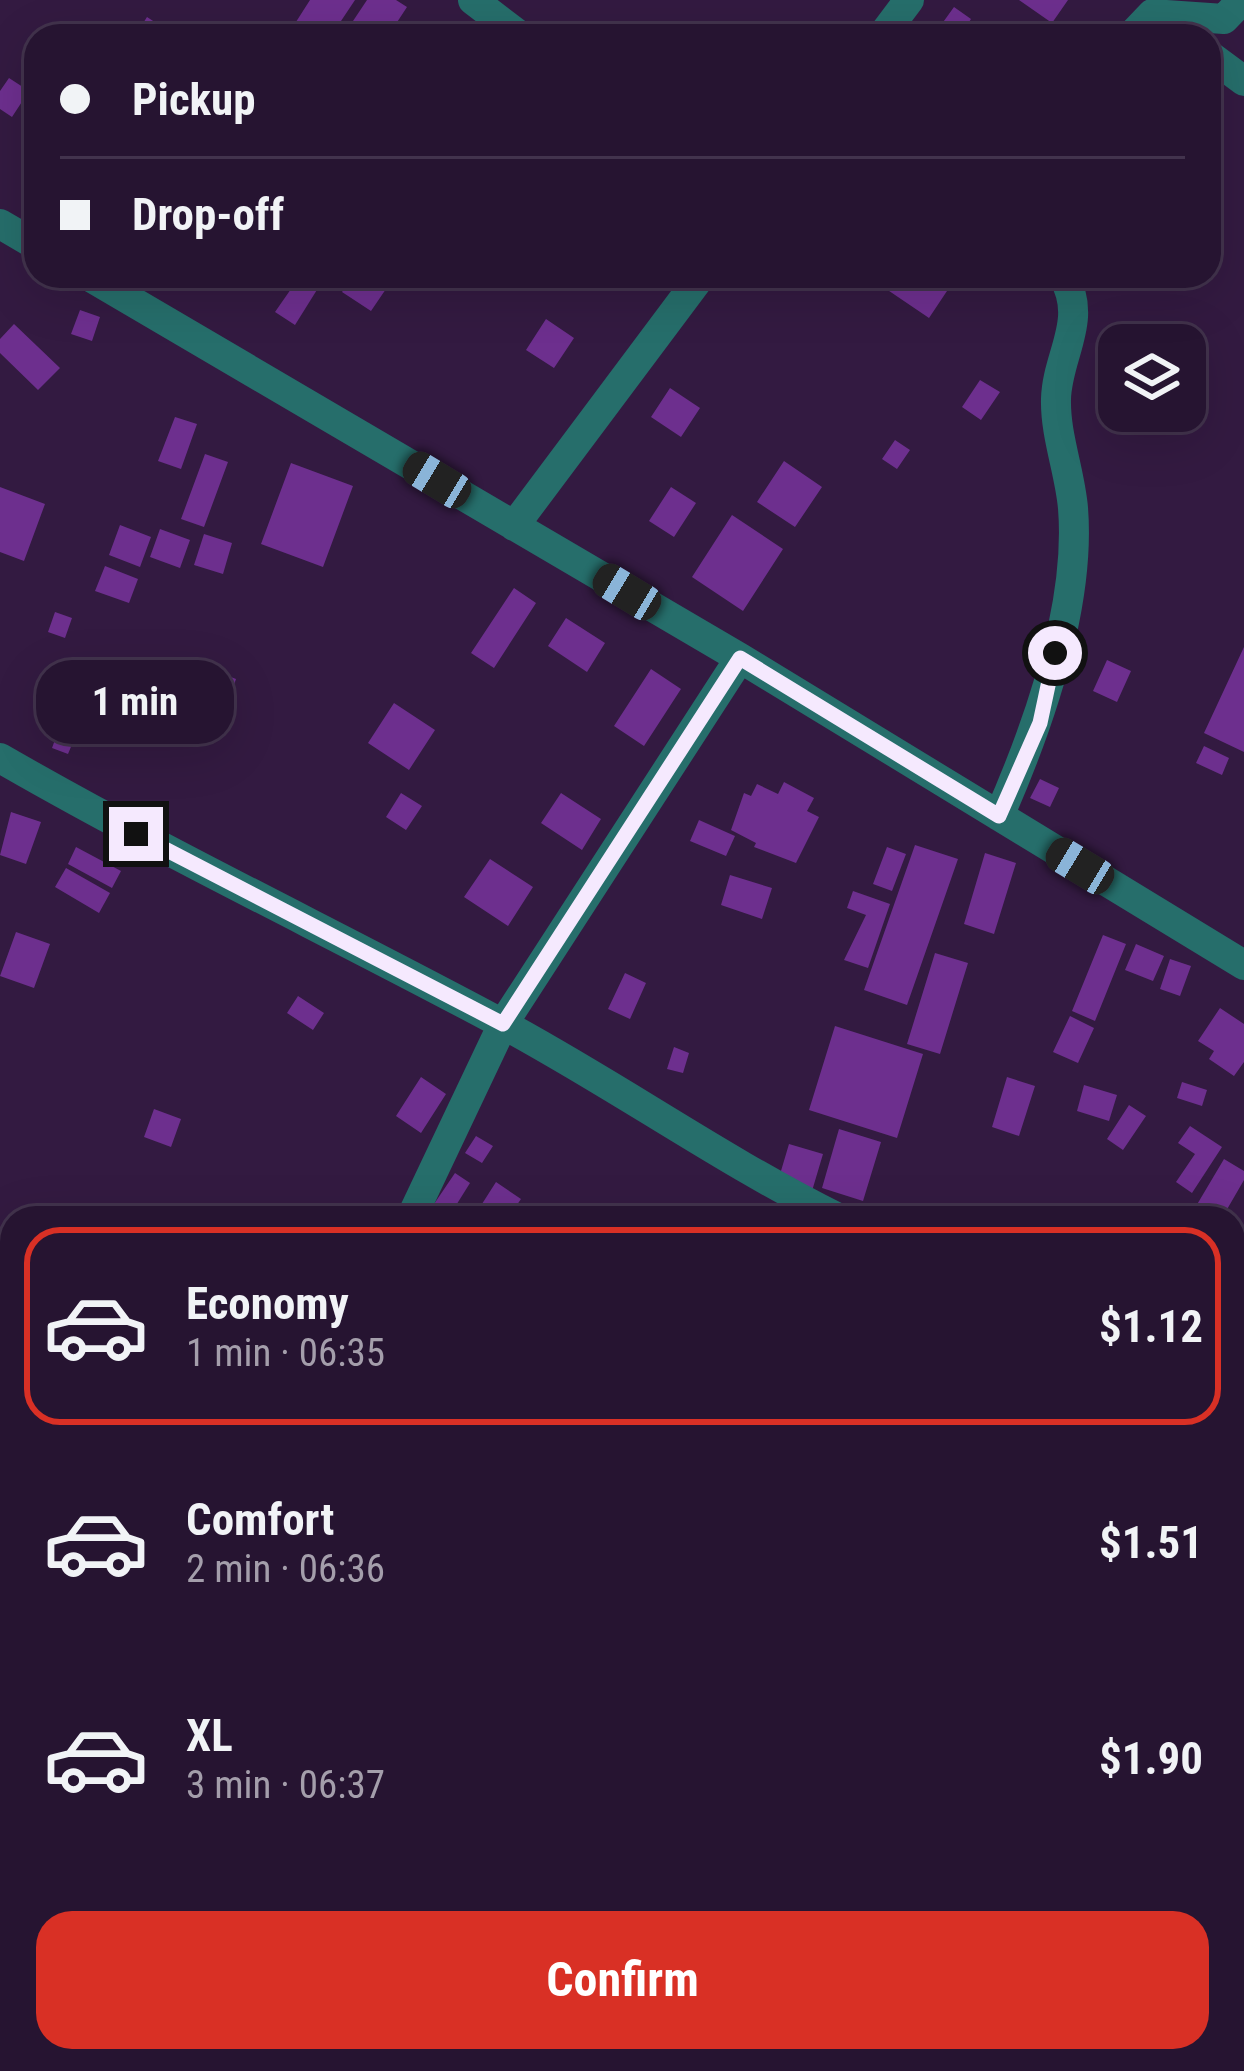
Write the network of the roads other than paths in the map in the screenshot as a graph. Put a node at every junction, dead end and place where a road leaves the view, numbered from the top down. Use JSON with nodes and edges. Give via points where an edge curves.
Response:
{"nodes":[{"id":1,"x":473,"y":0,"type":"edge"},
{"id":2,"x":1242,"y":0,"type":"edge"},
{"id":3,"x":1138,"y":17,"type":"edge"},
{"id":4,"x":504,"y":24,"type":"edge"},
{"id":5,"x":109,"y":288,"type":"edge"},
{"id":6,"x":692,"y":288,"type":"edge"},
{"id":7,"x":1070,"y":288,"type":"edge"},
{"id":8,"x":514,"y":526,"type":"junction"},
{"id":9,"x":740,"y":658,"type":"junction"},
{"id":10,"x":0,"y":758,"type":"edge"},
{"id":11,"x":999,"y":816,"type":"junction"},
{"id":12,"x":1244,"y":965,"type":"edge"},
{"id":13,"x":503,"y":1024,"type":"junction"},
{"id":14,"x":417,"y":1206,"type":"edge"},
{"id":15,"x":814,"y":1206,"type":"edge"}],
"edges":[{"from":1,"to":4,"type":"street"},
{"from":2,"to":3,"type":"street","via":[[1224,20]]},
{"from":5,"to":8,"type":"street"},
{"from":6,"to":8,"type":"street"},
{"from":7,"to":11,"type":"street","via":[[1073,336],[1056,398],[1073,512],[1063,618],[1040,723]]},
{"from":8,"to":9,"type":"street"},
{"from":9,"to":11,"type":"street"},
{"from":9,"to":13,"type":"street"},
{"from":10,"to":13,"type":"street"},
{"from":11,"to":12,"type":"street"},
{"from":13,"to":14,"type":"street"},
{"from":13,"to":15,"type":"street"}]}
